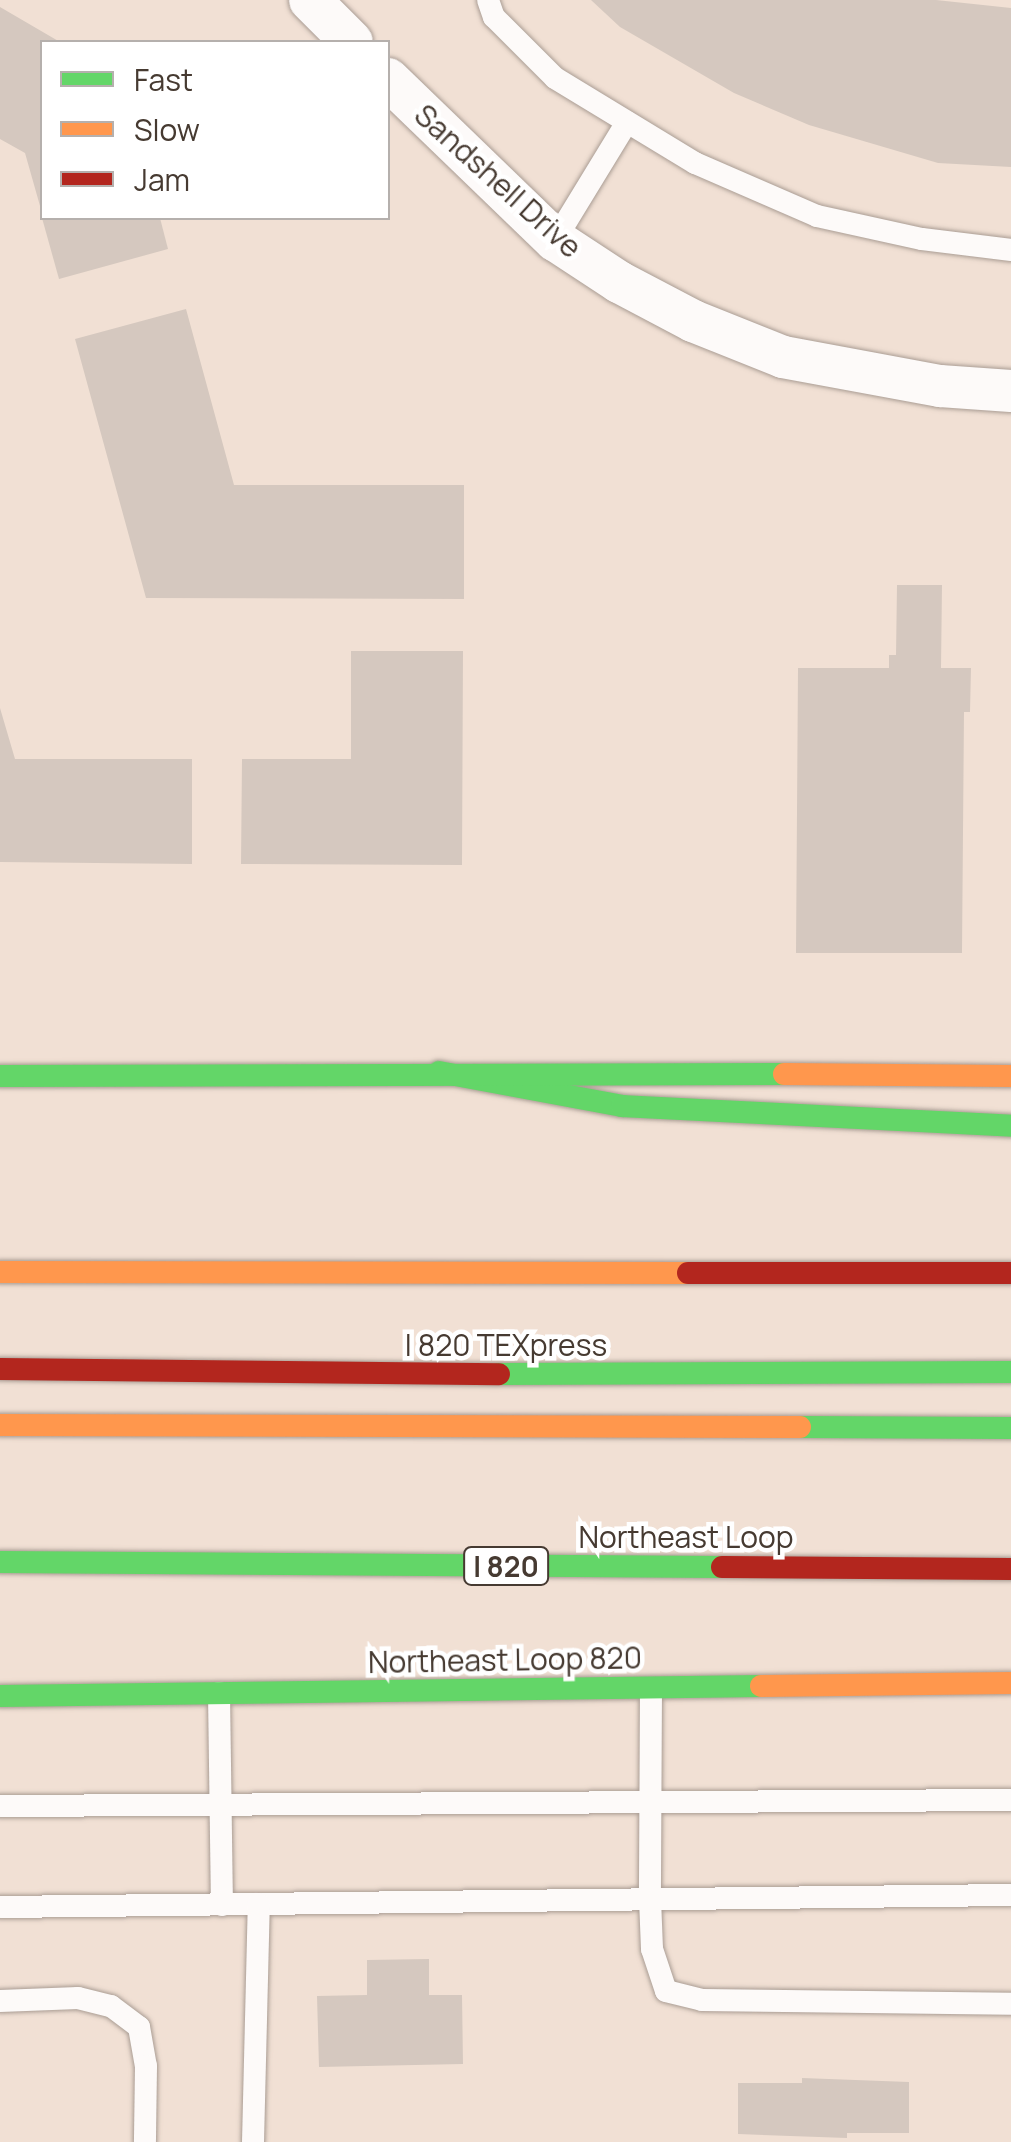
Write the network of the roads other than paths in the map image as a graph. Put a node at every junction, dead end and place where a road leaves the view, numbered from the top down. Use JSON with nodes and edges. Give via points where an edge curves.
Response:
{"nodes":[{"id":1,"x":310,"y":0,"type":"edge"},
{"id":2,"x":488,"y":0,"type":"edge"},
{"id":3,"x":350,"y":40,"type":"edge"},
{"id":4,"x":390,"y":80,"type":"edge"},
{"id":5,"x":627,"y":122,"type":"junction"},
{"id":6,"x":554,"y":240,"type":"junction"},
{"id":7,"x":1011,"y":250,"type":"edge"},
{"id":8,"x":1011,"y":391,"type":"edge"},
{"id":9,"x":440,"y":1072,"type":"junction"},
{"id":10,"x":0,"y":1076,"type":"edge"},
{"id":11,"x":1011,"y":1076,"type":"edge"},
{"id":12,"x":1011,"y":1126,"type":"edge"},
{"id":13,"x":0,"y":1272,"type":"edge"},
{"id":14,"x":1011,"y":1273,"type":"edge"},
{"id":15,"x":0,"y":1369,"type":"edge"},
{"id":16,"x":1011,"y":1372,"type":"edge"},
{"id":17,"x":0,"y":1424,"type":"edge"},
{"id":18,"x":1011,"y":1428,"type":"edge"},
{"id":19,"x":0,"y":1562,"type":"edge"},
{"id":20,"x":1011,"y":1569,"type":"edge"},
{"id":21,"x":1011,"y":1684,"type":"edge"},
{"id":22,"x":650,"y":1688,"type":"junction"},
{"id":23,"x":219,"y":1693,"type":"junction"},
{"id":24,"x":0,"y":1696,"type":"edge"},
{"id":25,"x":1011,"y":1800,"type":"edge"},
{"id":26,"x":647,"y":1802,"type":"junction"},
{"id":27,"x":219,"y":1805,"type":"junction"},
{"id":28,"x":0,"y":1806,"type":"edge"},
{"id":29,"x":1011,"y":1895,"type":"edge"},
{"id":30,"x":650,"y":1899,"type":"junction"},
{"id":31,"x":259,"y":1904,"type":"junction"},
{"id":32,"x":222,"y":1905,"type":"junction"},
{"id":33,"x":0,"y":1907,"type":"edge"},
{"id":34,"x":0,"y":2000,"type":"edge"},
{"id":35,"x":1011,"y":2004,"type":"edge"},
{"id":36,"x":145,"y":2142,"type":"edge"},
{"id":37,"x":254,"y":2142,"type":"edge"}],
"edges":[{"from":1,"to":3,"type":"street"},
{"from":2,"to":5,"type":"lane","via":[[494,17],[554,78]]},
{"from":4,"to":6,"type":"street","name":"Sandshell Drive"},
{"from":5,"to":6,"type":"lane"},
{"from":5,"to":7,"type":"lane","via":[[694,163],[817,216]]},
{"from":6,"to":8,"type":"street","name":"Sandshell Drive","via":[[619,282],[769,354],[940,386]]},
{"from":9,"to":10,"type":"main road"},
{"from":9,"to":11,"type":"main road"},
{"from":9,"to":12,"type":"main road","via":[[622,1106]]},
{"from":13,"to":14,"type":"main road"},
{"from":15,"to":16,"type":"main road","name":"I 820 TEXpress","via":[[668,1376]]},
{"from":17,"to":18,"type":"main road"},
{"from":19,"to":20,"type":"main road","name":"Northeast Loop","number":"I 820"},
{"from":21,"to":22,"type":"main road","name":"Northeast Loop 820"},
{"from":22,"to":23,"type":"main road","name":"Northeast Loop 820"},
{"from":22,"to":26,"type":"lane"},
{"from":23,"to":24,"type":"main road","name":"Northeast Loop 820"},
{"from":23,"to":27,"type":"lane"},
{"from":25,"to":26,"type":"lane"},
{"from":26,"to":27,"type":"lane"},
{"from":26,"to":30,"type":"lane"},
{"from":27,"to":28,"type":"lane"},
{"from":27,"to":32,"type":"lane"},
{"from":29,"to":30,"type":"lane"},
{"from":30,"to":31,"type":"lane"},
{"from":30,"to":35,"type":"lane","via":[[652,1949],[666,1992],[702,2000]]},
{"from":31,"to":32,"type":"lane"},
{"from":31,"to":37,"type":"lane"},
{"from":32,"to":33,"type":"lane"},
{"from":34,"to":36,"type":"lane","via":[[78,1998],[111,2006],[139,2027]]}]}
